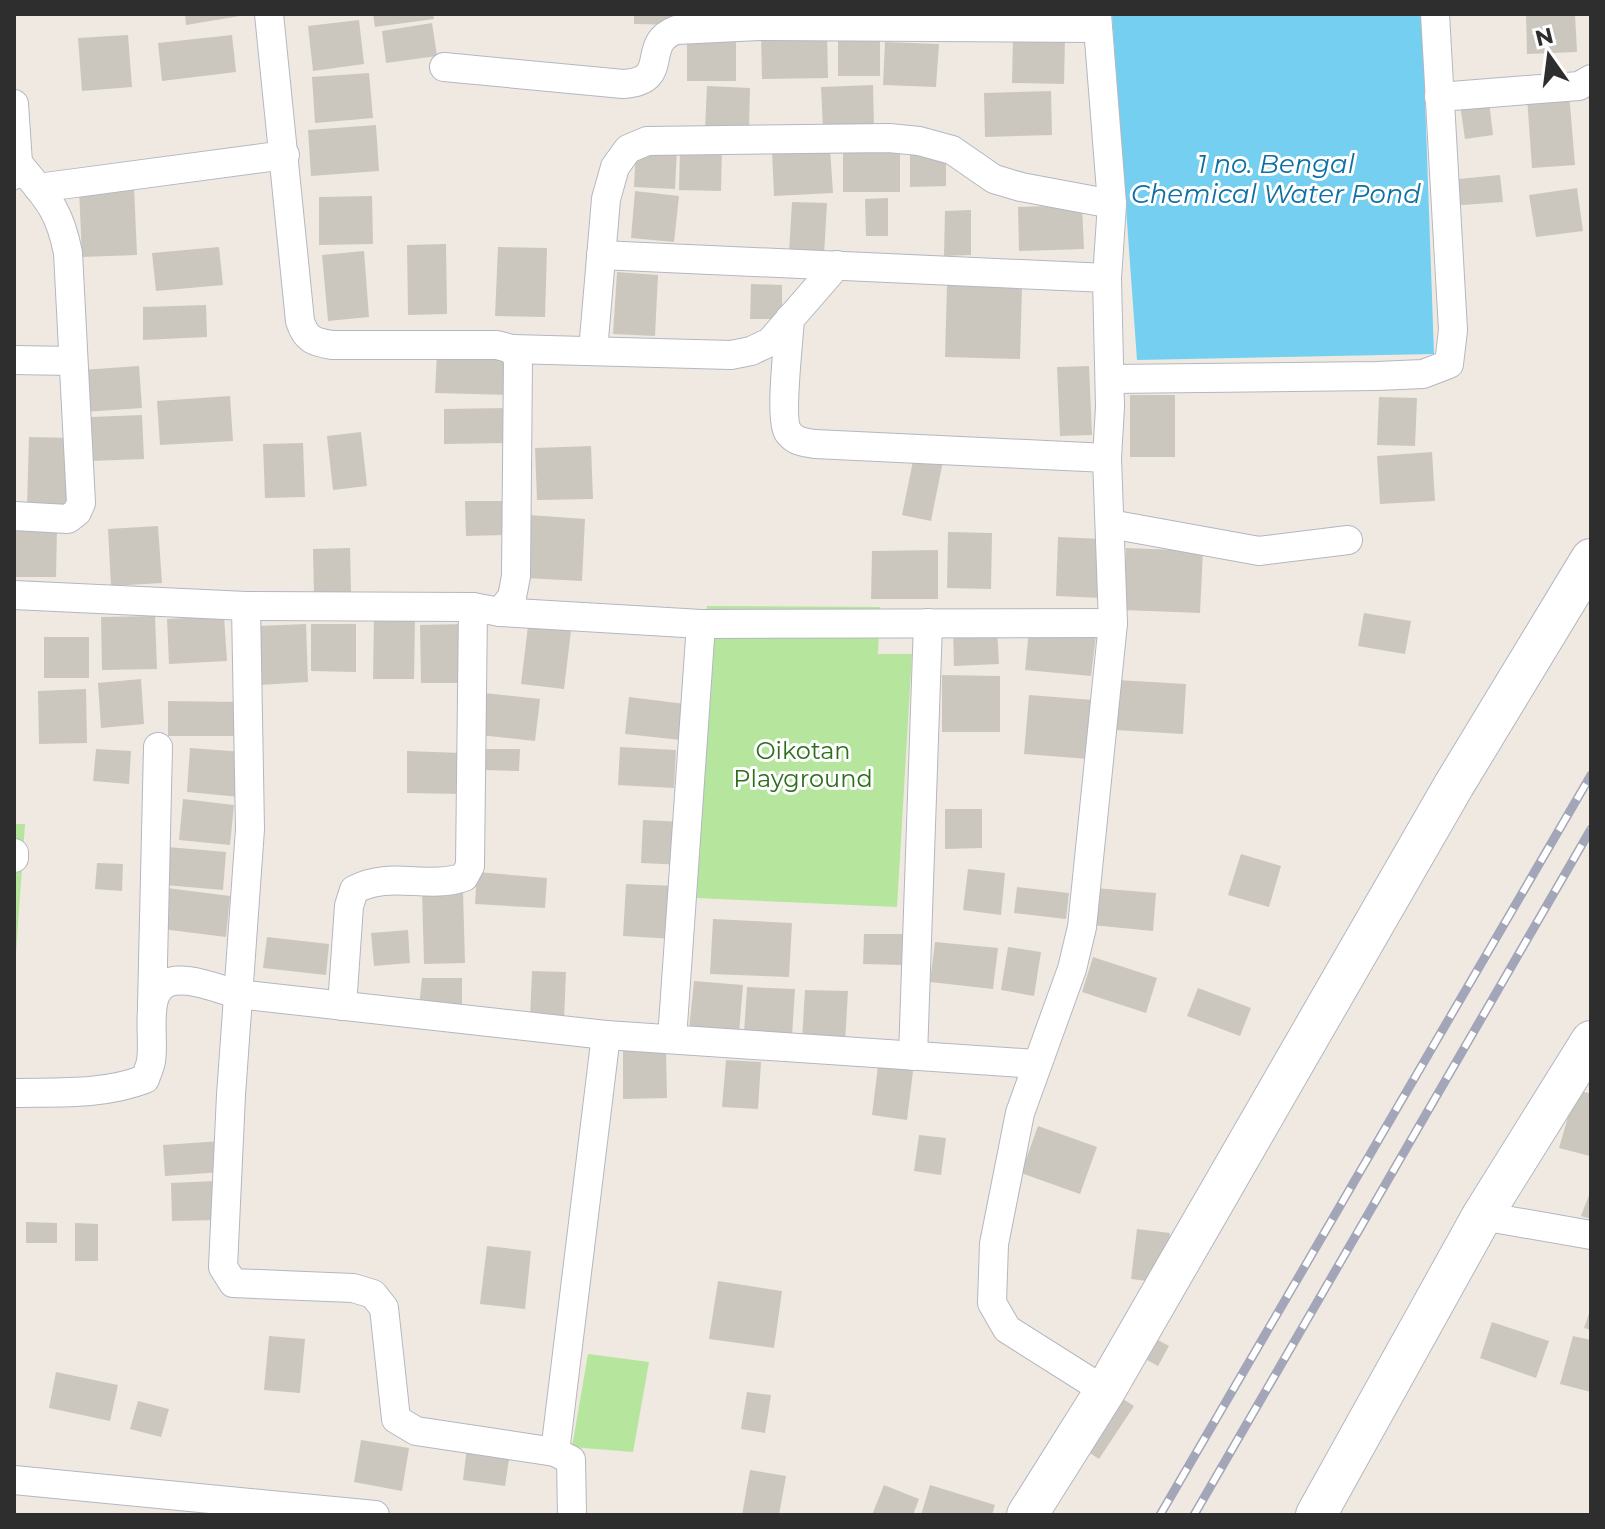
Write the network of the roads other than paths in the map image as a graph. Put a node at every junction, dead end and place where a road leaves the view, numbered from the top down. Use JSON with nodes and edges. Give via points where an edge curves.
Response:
{"nodes":[{"id":1,"x":269,"y":14,"type":"edge"},
{"id":2,"x":1435,"y":14,"type":"edge"},
{"id":3,"x":1098,"y":21,"type":"edge"},
{"id":4,"x":444,"y":67,"type":"dead end"},
{"id":5,"x":1591,"y":79,"type":"edge"},
{"id":6,"x":1439,"y":97,"type":"junction"},
{"id":7,"x":14,"y":104,"type":"edge"},
{"id":8,"x":285,"y":155,"type":"junction"},
{"id":9,"x":24,"y":175,"type":"edge"},
{"id":10,"x":1112,"y":204,"type":"junction"},
{"id":11,"x":601,"y":255,"type":"junction"},
{"id":12,"x":837,"y":265,"type":"junction"},
{"id":13,"x":1107,"y":278,"type":"junction"},
{"id":14,"x":790,"y":318,"type":"junction"},
{"id":15,"x":512,"y":349,"type":"junction"},
{"id":16,"x":593,"y":351,"type":"junction"},
{"id":17,"x":14,"y":360,"type":"edge"},
{"id":18,"x":72,"y":361,"type":"junction"},
{"id":19,"x":1110,"y":379,"type":"junction"},
{"id":20,"x":1107,"y":458,"type":"junction"},
{"id":21,"x":14,"y":516,"type":"edge"},
{"id":22,"x":1110,"y":524,"type":"junction"},
{"id":23,"x":1348,"y":540,"type":"dead end"},
{"id":24,"x":1591,"y":559,"type":"edge"},
{"id":25,"x":14,"y":595,"type":"edge"},
{"id":26,"x":246,"y":606,"type":"junction"},
{"id":27,"x":473,"y":607,"type":"junction"},
{"id":28,"x":500,"y":612,"type":"junction"},
{"id":29,"x":928,"y":623,"type":"junction"},
{"id":30,"x":1113,"y":623,"type":"junction"},
{"id":31,"x":701,"y":624,"type":"junction"},
{"id":32,"x":158,"y":747,"type":"dead end"},
{"id":33,"x":237,"y":994,"type":"junction"},
{"id":34,"x":152,"y":1006,"type":"junction"},
{"id":35,"x":342,"y":1006,"type":"junction"},
{"id":36,"x":606,"y":1035,"type":"junction"},
{"id":37,"x":672,"y":1039,"type":"junction"},
{"id":38,"x":1591,"y":1041,"type":"edge"},
{"id":39,"x":913,"y":1056,"type":"junction"},
{"id":40,"x":1036,"y":1064,"type":"junction"},
{"id":41,"x":14,"y":1093,"type":"edge"},
{"id":42,"x":1482,"y":1216,"type":"junction"},
{"id":43,"x":1591,"y":1235,"type":"edge"},
{"id":44,"x":1105,"y":1391,"type":"junction"},
{"id":45,"x":555,"y":1452,"type":"junction"},
{"id":46,"x":14,"y":1480,"type":"edge"},
{"id":47,"x":375,"y":1515,"type":"edge"},
{"id":48,"x":572,"y":1515,"type":"edge"},
{"id":49,"x":1027,"y":1515,"type":"edge"},
{"id":50,"x":1316,"y":1515,"type":"edge"}],
"edges":[{"from":1,"to":8,"type":"street"},
{"from":2,"to":6,"type":"street"},
{"from":3,"to":4,"type":"street","via":[[676,30],[660,42],[652,70],[640,83]]},
{"from":3,"to":10,"type":"street"},
{"from":5,"to":6,"type":"street","via":[[1579,86]]},
{"from":6,"to":19,"type":"street","via":[[1453,330],[1449,364],[1423,374],[1392,376]]},
{"from":7,"to":9,"type":"street"},
{"from":8,"to":9,"type":"street"},
{"from":8,"to":15,"type":"street","via":[[300,321],[313,342]]},
{"from":9,"to":18,"type":"street","via":[[53,205],[66,240]]},
{"from":10,"to":11,"type":"street","via":[[994,179],[952,150],[919,141],[663,139],[628,149],[615,167]]},
{"from":10,"to":13,"type":"street"},
{"from":11,"to":12,"type":"street"},
{"from":11,"to":16,"type":"street"},
{"from":12,"to":13,"type":"street"},
{"from":12,"to":14,"type":"street"},
{"from":13,"to":19,"type":"street"},
{"from":14,"to":16,"type":"street","via":[[770,342],[731,355]]},
{"from":14,"to":20,"type":"street","via":[[784,411],[786,429],[796,441]]},
{"from":15,"to":16,"type":"street"},
{"from":15,"to":28,"type":"street","via":[[518,359],[516,576],[512,597]]},
{"from":17,"to":18,"type":"street"},
{"from":18,"to":21,"type":"street","via":[[81,503],[68,519]]},
{"from":19,"to":20,"type":"street"},
{"from":20,"to":22,"type":"street"},
{"from":22,"to":23,"type":"street","via":[[1259,551]]},
{"from":22,"to":30,"type":"street"},
{"from":24,"to":44,"type":"street","via":[[1454,785]]},
{"from":25,"to":26,"type":"street"},
{"from":26,"to":27,"type":"street"},
{"from":26,"to":33,"type":"street","via":[[250,829]]},
{"from":27,"to":28,"type":"street"},
{"from":27,"to":35,"type":"street","via":[[470,866],[464,877],[447,883],[382,880],[354,890]]},
{"from":28,"to":31,"type":"street"},
{"from":29,"to":30,"type":"street"},
{"from":29,"to":31,"type":"street"},
{"from":29,"to":39,"type":"street"},
{"from":30,"to":40,"type":"street","via":[[1082,927]]},
{"from":31,"to":37,"type":"street"},
{"from":32,"to":34,"type":"street"},
{"from":33,"to":34,"type":"street","via":[[170,981],[156,991]]},
{"from":33,"to":35,"type":"street"},
{"from":33,"to":45,"type":"street","via":[[223,1267],[233,1283],[353,1288],[373,1294],[384,1308],[396,1419],[416,1431]]},
{"from":34,"to":41,"type":"street","via":[[151,1061],[145,1079],[96,1091]]},
{"from":35,"to":36,"type":"street"},
{"from":36,"to":37,"type":"street"},
{"from":36,"to":45,"type":"street"},
{"from":37,"to":39,"type":"street"},
{"from":38,"to":42,"type":"street"},
{"from":39,"to":40,"type":"street"},
{"from":40,"to":44,"type":"street","via":[[1020,1113],[994,1244],[992,1303],[1007,1329]]},
{"from":42,"to":43,"type":"street"},
{"from":42,"to":50,"type":"street"},
{"from":44,"to":49,"type":"street"},
{"from":45,"to":48,"type":"street","via":[[571,1460]]},
{"from":46,"to":47,"type":"street"}]}
